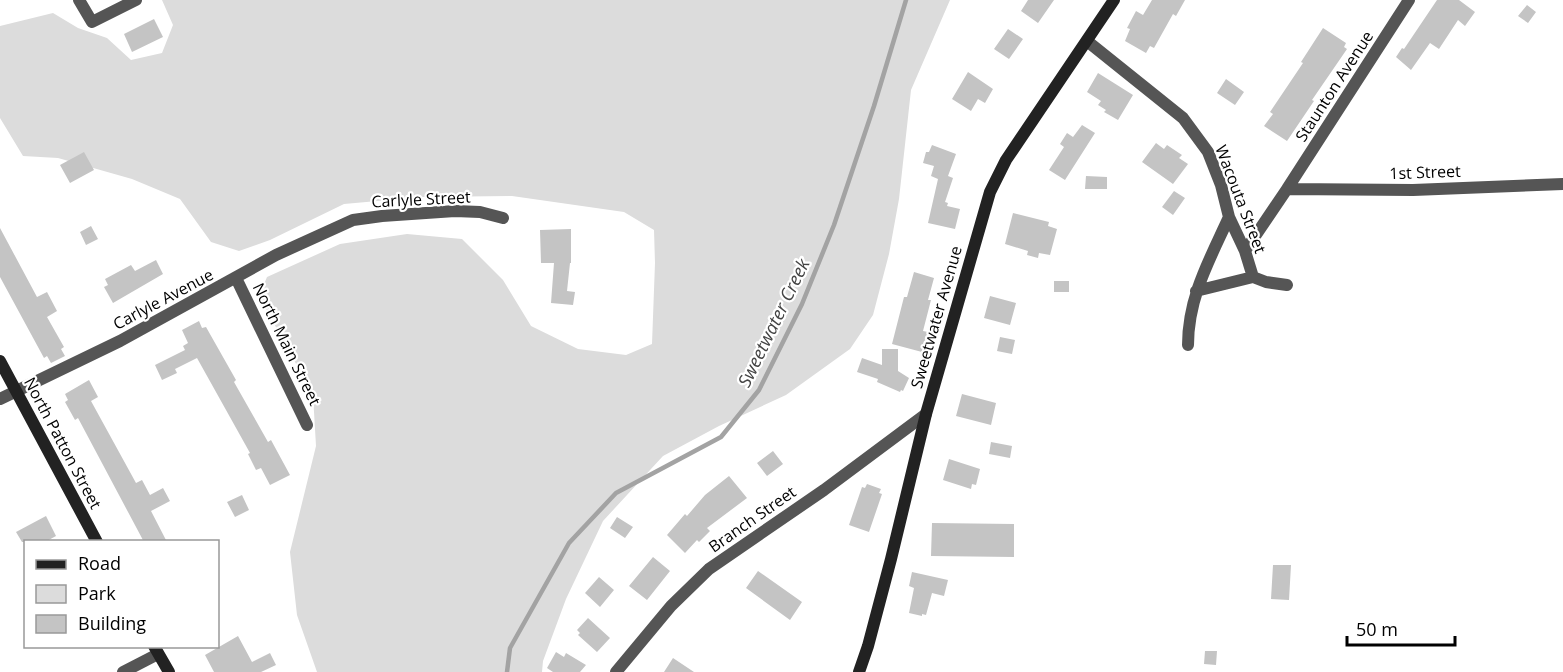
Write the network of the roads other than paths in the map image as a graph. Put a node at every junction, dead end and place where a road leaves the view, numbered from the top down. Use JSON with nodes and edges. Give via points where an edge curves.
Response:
{"nodes":[{"id":1,"x":79,"y":0,"type":"edge"},
{"id":2,"x":136,"y":0,"type":"edge"},
{"id":3,"x":1114,"y":0,"type":"edge"},
{"id":4,"x":1409,"y":0,"type":"edge"},
{"id":5,"x":1087,"y":41,"type":"junction"},
{"id":6,"x":1563,"y":184,"type":"edge"},
{"id":7,"x":1287,"y":189,"type":"junction"},
{"id":8,"x":1229,"y":217,"type":"junction"},
{"id":9,"x":503,"y":218,"type":"dead end"},
{"id":10,"x":340,"y":225,"type":"joint"},
{"id":11,"x":1245,"y":251,"type":"junction"},
{"id":12,"x":1252,"y":277,"type":"junction"},
{"id":13,"x":236,"y":278,"type":"junction"},
{"id":14,"x":1287,"y":285,"type":"dead end"},
{"id":15,"x":1196,"y":291,"type":"junction"},
{"id":16,"x":1188,"y":345,"type":"dead end"},
{"id":17,"x":0,"y":361,"type":"edge"},
{"id":18,"x":16,"y":391,"type":"junction"},
{"id":19,"x":0,"y":399,"type":"edge"},
{"id":20,"x":926,"y":414,"type":"junction"},
{"id":21,"x":307,"y":424,"type":"dead end"},
{"id":22,"x":96,"y":540,"type":"edge"},
{"id":23,"x":156,"y":650,"type":"edge"},
{"id":24,"x":123,"y":672,"type":"edge"},
{"id":25,"x":169,"y":672,"type":"edge"},
{"id":26,"x":616,"y":672,"type":"edge"},
{"id":27,"x":859,"y":672,"type":"edge"}],
"edges":[{"from":1,"to":2,"type":"street","via":[[92,22]]},
{"from":3,"to":5,"type":"street","name":"Sweetwater Avenue"},
{"from":4,"to":7,"type":"street","name":"Staunton Avenue"},
{"from":5,"to":8,"type":"street","name":"Wacouta Street","via":[[1183,118],[1208,152]]},
{"from":5,"to":20,"type":"street","name":"Sweetwater Avenue","via":[[1006,159],[990,192]]},
{"from":6,"to":7,"type":"street","name":"1st Street","via":[[1413,190]]},
{"from":7,"to":11,"type":"street","name":"Staunton Avenue"},
{"from":8,"to":11,"type":"street","name":"Wacouta Street"},
{"from":8,"to":15,"type":"street"},
{"from":9,"to":10,"type":"street","name":"Carlyle Street","via":[[455,211],[382,216]]},
{"from":10,"to":13,"type":"street","name":"Carlyle Avenue"},
{"from":11,"to":12,"type":"street","name":"Wacouta Street"},
{"from":12,"to":14,"type":"street","name":"Wacouta Street"},
{"from":12,"to":15,"type":"street"},
{"from":13,"to":18,"type":"street","name":"Carlyle Avenue","via":[[120,341]]},
{"from":13,"to":21,"type":"street","name":"North Main Street"},
{"from":15,"to":16,"type":"street"},
{"from":17,"to":18,"type":"street","name":"North Patton Street"},
{"from":18,"to":19,"type":"street","name":"Carlyle Avenue"},
{"from":18,"to":22,"type":"street","name":"North Patton Street"},
{"from":20,"to":26,"type":"street","name":"Branch Street","via":[[709,569],[671,606]]},
{"from":20,"to":27,"type":"street","name":"Sweetwater Avenue"},
{"from":23,"to":24,"type":"street"},
{"from":23,"to":25,"type":"street"}]}
